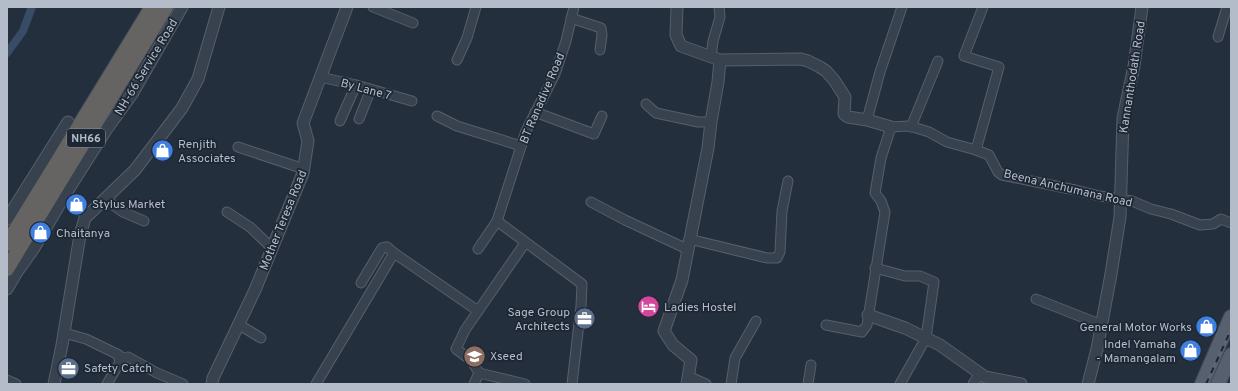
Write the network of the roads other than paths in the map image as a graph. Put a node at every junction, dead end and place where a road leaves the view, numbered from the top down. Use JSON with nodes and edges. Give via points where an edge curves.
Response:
{"nodes":[{"id":1,"x":152,"y":7,"type":"edge"},
{"id":2,"x":166,"y":7,"type":"edge"},
{"id":3,"x":182,"y":7,"type":"edge"},
{"id":4,"x":219,"y":7,"type":"edge"},
{"id":5,"x":347,"y":7,"type":"edge"},
{"id":6,"x":373,"y":7,"type":"edge"},
{"id":7,"x":476,"y":7,"type":"edge"},
{"id":8,"x":574,"y":7,"type":"edge"},
{"id":9,"x":677,"y":7,"type":"edge"},
{"id":10,"x":719,"y":7,"type":"edge"},
{"id":11,"x":902,"y":7,"type":"edge"},
{"id":12,"x":983,"y":7,"type":"edge"},
{"id":13,"x":1142,"y":7,"type":"edge"},
{"id":14,"x":1227,"y":7,"type":"edge"},
{"id":15,"x":571,"y":18,"type":"junction"},
{"id":16,"x":413,"y":23,"type":"dead end"},
{"id":17,"x":1218,"y":37,"type":"dead end"},
{"id":18,"x":600,"y":50,"type":"dead end"},
{"id":19,"x":715,"y":58,"type":"junction"},
{"id":20,"x":457,"y":60,"type":"dead end"},
{"id":21,"x":938,"y":61,"type":"dead end"},
{"id":22,"x":320,"y":77,"type":"junction"},
{"id":23,"x":356,"y":85,"type":"junction"},
{"id":24,"x":371,"y":89,"type":"junction"},
{"id":25,"x":412,"y":101,"type":"dead end"},
{"id":26,"x":646,"y":104,"type":"dead end"},
{"id":27,"x":535,"y":112,"type":"junction"},
{"id":28,"x":437,"y":116,"type":"dead end"},
{"id":29,"x":602,"y":116,"type":"dead end"},
{"id":30,"x":359,"y":119,"type":"dead end"},
{"id":31,"x":867,"y":120,"type":"junction"},
{"id":32,"x":340,"y":121,"type":"dead end"},
{"id":33,"x":711,"y":122,"type":"junction"},
{"id":34,"x":73,"y":124,"type":"junction"},
{"id":35,"x":891,"y":127,"type":"junction"},
{"id":36,"x":911,"y":127,"type":"junction"},
{"id":37,"x":521,"y":146,"type":"junction"},
{"id":38,"x":238,"y":147,"type":"dead end"},
{"id":39,"x":976,"y":150,"type":"junction"},
{"id":40,"x":304,"y":169,"type":"junction"},
{"id":41,"x":788,"y":180,"type":"dead end"},
{"id":42,"x":104,"y":199,"type":"junction"},
{"id":43,"x":1120,"y":200,"type":"junction"},
{"id":44,"x":591,"y":202,"type":"dead end"},
{"id":45,"x":227,"y":212,"type":"dead end"},
{"id":46,"x":7,"y":219,"type":"edge"},
{"id":47,"x":144,"y":221,"type":"dead end"},
{"id":48,"x":497,"y":221,"type":"junction"},
{"id":49,"x":1231,"y":223,"type":"edge"},
{"id":50,"x":525,"y":243,"type":"junction"},
{"id":51,"x":12,"y":244,"type":"edge"},
{"id":52,"x":688,"y":244,"type":"junction"},
{"id":53,"x":272,"y":248,"type":"junction"},
{"id":54,"x":478,"y":249,"type":"dead end"},
{"id":55,"x":394,"y":253,"type":"junction"},
{"id":56,"x":875,"y":268,"type":"junction"},
{"id":57,"x":7,"y":269,"type":"edge"},
{"id":58,"x":361,"y":283,"type":"dead end"},
{"id":59,"x":7,"y":289,"type":"edge"},
{"id":60,"x":1036,"y":299,"type":"dead end"},
{"id":61,"x":478,"y":311,"type":"junction"},
{"id":62,"x":868,"y":315,"type":"junction"},
{"id":63,"x":1231,"y":317,"type":"edge"},
{"id":64,"x":756,"y":321,"type":"dead end"},
{"id":65,"x":238,"y":324,"type":"junction"},
{"id":66,"x":1102,"y":324,"type":"junction"},
{"id":67,"x":826,"y":325,"type":"dead end"},
{"id":68,"x":64,"y":333,"type":"junction"},
{"id":69,"x":261,"y":338,"type":"dead end"},
{"id":70,"x":926,"y":338,"type":"junction"},
{"id":71,"x":1227,"y":338,"type":"edge"},
{"id":72,"x":1231,"y":355,"type":"edge"},
{"id":73,"x":119,"y":359,"type":"junction"},
{"id":74,"x":811,"y":365,"type":"dead end"},
{"id":75,"x":479,"y":373,"type":"junction"},
{"id":76,"x":980,"y":373,"type":"junction"},
{"id":77,"x":7,"y":380,"type":"edge"},
{"id":78,"x":688,"y":380,"type":"edge"},
{"id":79,"x":16,"y":384,"type":"edge"},
{"id":80,"x":54,"y":384,"type":"edge"},
{"id":81,"x":107,"y":384,"type":"edge"},
{"id":82,"x":183,"y":384,"type":"edge"},
{"id":83,"x":212,"y":384,"type":"edge"},
{"id":84,"x":316,"y":384,"type":"edge"},
{"id":85,"x":474,"y":384,"type":"edge"},
{"id":86,"x":525,"y":384,"type":"edge"},
{"id":87,"x":572,"y":384,"type":"edge"},
{"id":88,"x":706,"y":384,"type":"edge"},
{"id":89,"x":731,"y":384,"type":"edge"},
{"id":90,"x":808,"y":384,"type":"edge"},
{"id":91,"x":900,"y":384,"type":"edge"},
{"id":92,"x":973,"y":384,"type":"edge"},
{"id":93,"x":1021,"y":384,"type":"edge"},
{"id":94,"x":1088,"y":384,"type":"edge"},
{"id":95,"x":1202,"y":384,"type":"edge"},
{"id":96,"x":1218,"y":384,"type":"edge"}],
"edges":[{"from":1,"to":34,"type":"highway","number":"NH66"},
{"from":2,"to":51,"type":"highway","number":"NH66"},
{"from":3,"to":59,"type":"street","name":"NH-66 Service Road","via":[[132,94],[106,130]]},
{"from":4,"to":42,"type":"street","via":[[198,79],[182,108],[135,170]]},
{"from":5,"to":22,"type":"street","name":"Mother Teresa Road"},
{"from":6,"to":16,"type":"street"},
{"from":7,"to":20,"type":"street"},
{"from":8,"to":15,"type":"street","name":"BT Ranadive Road"},
{"from":9,"to":19,"type":"street","name":"Beena Anchumana Road","via":[[676,35],[681,46]]},
{"from":10,"to":19,"type":"street","via":[[720,17],[713,41]]},
{"from":11,"to":31,"type":"street"},
{"from":12,"to":39,"type":"street","via":[[964,56],[999,67]]},
{"from":13,"to":43,"type":"street","name":"Kannanthodath Road","via":[[1134,66],[1123,118]]},
{"from":14,"to":17,"type":"street"},
{"from":15,"to":18,"type":"street","via":[[601,28]]},
{"from":15,"to":27,"type":"street","name":"BT Ranadive Road","via":[[555,74]]},
{"from":19,"to":31,"type":"street","name":"Beena Anchumana Road","via":[[808,61],[826,71],[840,88],[845,97],[844,114]]},
{"from":19,"to":33,"type":"street","via":[[718,82]]},
{"from":21,"to":36,"type":"street"},
{"from":22,"to":23,"type":"street","name":"By Lane 7"},
{"from":22,"to":40,"type":"street","name":"Mother Teresa Road","via":[[303,123],[308,141]]},
{"from":23,"to":24,"type":"street","name":"By Lane 7"},
{"from":23,"to":32,"type":"street"},
{"from":24,"to":25,"type":"street","name":"By Lane 7"},
{"from":24,"to":30,"type":"street"},
{"from":26,"to":33,"type":"street","via":[[656,113],[698,122]]},
{"from":27,"to":29,"type":"street","via":[[594,134]]},
{"from":27,"to":37,"type":"street","name":"BT Ranadive Road"},
{"from":28,"to":37,"type":"street","via":[[458,126]]},
{"from":31,"to":35,"type":"street","name":"Beena Anchumana Road"},
{"from":33,"to":52,"type":"street"},
{"from":34,"to":46,"type":"street"},
{"from":34,"to":51,"type":"highway","number":"NH66"},
{"from":35,"to":36,"type":"street","name":"Beena Anchumana Road"},
{"from":35,"to":56,"type":"street","via":[[881,158],[875,193],[885,212]]},
{"from":36,"to":39,"type":"street","name":"Beena Anchumana Road","via":[[929,132],[947,142]]},
{"from":37,"to":48,"type":"street","name":"BT Ranadive Road"},
{"from":38,"to":40,"type":"street"},
{"from":39,"to":43,"type":"street","name":"Beena Anchumana Road","via":[[989,155],[1002,175]]},
{"from":40,"to":53,"type":"street","name":"Mother Teresa Road"},
{"from":41,"to":52,"type":"street","via":[[782,211],[780,252],[777,258]]},
{"from":42,"to":47,"type":"street","via":[[123,212]]},
{"from":42,"to":68,"type":"street","via":[[86,218],[80,235]]},
{"from":43,"to":49,"type":"street","name":"Beena Anchumana Road","via":[[1132,201],[1200,225],[1213,224],[1221,219]]},
{"from":43,"to":66,"type":"street","name":"Kannanthodath Road","via":[[1112,274]]},
{"from":44,"to":52,"type":"street","via":[[625,220]]},
{"from":45,"to":53,"type":"street","via":[[250,227]]},
{"from":48,"to":50,"type":"street"},
{"from":48,"to":54,"type":"street","name":"BT Ranadive Road"},
{"from":50,"to":61,"type":"street"},
{"from":50,"to":87,"type":"street","via":[[582,284],[582,306]]},
{"from":51,"to":57,"type":"highway","number":"NH66"},
{"from":52,"to":78,"type":"street","via":[[682,280],[664,332],[673,345],[691,360]]},
{"from":53,"to":65,"type":"street","name":"Mother Teresa Road"},
{"from":55,"to":58,"type":"street","via":[[387,247],[382,248]]},
{"from":55,"to":61,"type":"street"},
{"from":55,"to":84,"type":"street"},
{"from":56,"to":62,"type":"street"},
{"from":56,"to":70,"type":"street","via":[[905,276],[920,276],[934,282]]},
{"from":60,"to":66,"type":"street"},
{"from":61,"to":75,"type":"street","via":[[456,349],[472,361]]},
{"from":62,"to":67,"type":"street","via":[[867,325],[862,332]]},
{"from":62,"to":70,"type":"street"},
{"from":63,"to":71,"type":"main road"},
{"from":64,"to":89,"type":"street","via":[[735,358]]},
{"from":65,"to":69,"type":"street"},
{"from":65,"to":83,"type":"street","name":"Mother Teresa Road"},
{"from":66,"to":94,"type":"street","name":"Kannanthodath Road"},
{"from":68,"to":73,"type":"street","via":[[86,339],[119,355]]},
{"from":68,"to":80,"type":"street"},
{"from":70,"to":76,"type":"street"},
{"from":70,"to":91,"type":"street"},
{"from":71,"to":95,"type":"main road"},
{"from":72,"to":96,"type":"main road"},
{"from":73,"to":81,"type":"street","via":[[120,362]]},
{"from":73,"to":82,"type":"street","via":[[128,357]]},
{"from":74,"to":90,"type":"street"},
{"from":75,"to":85,"type":"street"},
{"from":75,"to":86,"type":"street"},
{"from":76,"to":92,"type":"street"},
{"from":76,"to":93,"type":"street"},
{"from":77,"to":79,"type":"street"},
{"from":78,"to":88,"type":"street"}]}
